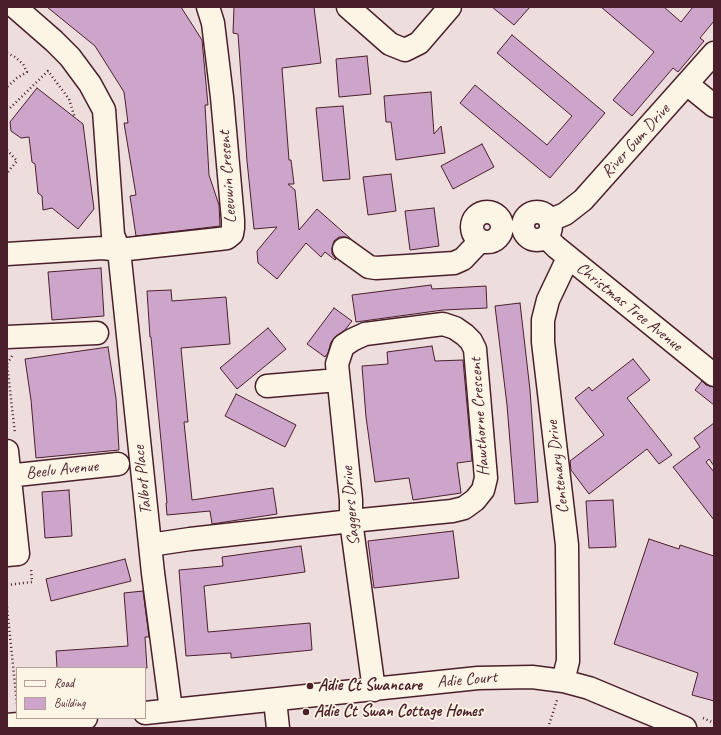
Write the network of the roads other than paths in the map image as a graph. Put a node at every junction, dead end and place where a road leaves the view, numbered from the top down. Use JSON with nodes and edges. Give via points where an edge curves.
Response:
{"nodes":[{"id":1,"x":15,"y":7,"type":"edge"},
{"id":2,"x":208,"y":7,"type":"edge"},
{"id":3,"x":348,"y":7,"type":"edge"},
{"id":4,"x":450,"y":7,"type":"edge"},
{"id":5,"x":714,"y":53,"type":"edge"},
{"id":6,"x":687,"y":84,"type":"junction"},
{"id":7,"x":714,"y":106,"type":"edge"},
{"id":8,"x":548,"y":229,"type":"junction"},
{"id":9,"x":119,"y":250,"type":"junction"},
{"id":10,"x":344,"y":250,"type":"dead end"},
{"id":11,"x":7,"y":254,"type":"edge"},
{"id":12,"x":568,"y":258,"type":"junction"},
{"id":13,"x":97,"y":333,"type":"dead end"},
{"id":14,"x":365,"y":334,"type":"joint"},
{"id":15,"x":7,"y":337,"type":"edge"},
{"id":16,"x":714,"y":374,"type":"edge"},
{"id":17,"x":338,"y":380,"type":"junction"},
{"id":18,"x":267,"y":386,"type":"dead end"},
{"id":19,"x":7,"y":451,"type":"edge"},
{"id":20,"x":118,"y":464,"type":"dead end"},
{"id":21,"x":8,"y":475,"type":"edge"},
{"id":22,"x":351,"y":521,"type":"junction"},
{"id":23,"x":150,"y":545,"type":"junction"},
{"id":24,"x":7,"y":556,"type":"edge"},
{"id":25,"x":563,"y":681,"type":"junction"},
{"id":26,"x":374,"y":690,"type":"junction"},
{"id":27,"x":275,"y":700,"type":"junction"},
{"id":28,"x":171,"y":710,"type":"junction"},
{"id":29,"x":146,"y":713,"type":"edge"},
{"id":30,"x":75,"y":719,"type":"edge"},
{"id":31,"x":7,"y":725,"type":"edge"},
{"id":32,"x":278,"y":728,"type":"edge"},
{"id":33,"x":685,"y":728,"type":"edge"}],
"edges":[{"from":1,"to":9,"type":"street","name":"Talbot Place","via":[[70,57],[90,84],[104,110],[113,234]]},
{"from":2,"to":9,"type":"street","name":"Leeuwin Cresent","via":[[222,97],[233,220],[232,234],[227,238]]},
{"from":3,"to":4,"type":"street","via":[[390,44],[405,50],[419,43]]},
{"from":5,"to":6,"type":"street","name":"River Gum Drive"},
{"from":6,"to":7,"type":"street"},
{"from":6,"to":8,"type":"street","name":"River Gum Drive","via":[[584,200]]},
{"from":8,"to":10,"type":"street","via":[[541,240],[531,239],[524,231],[486,212],[476,217],[473,222],[473,232],[480,241],[463,259],[454,263],[376,268],[368,267]]},
{"from":8,"to":12,"type":"street","name":"Christmas Tree Avenue"},
{"from":9,"to":11,"type":"street","via":[[103,248]]},
{"from":9,"to":23,"type":"street","name":"Talbot Place"},
{"from":12,"to":16,"type":"street","name":"Christmas Tree Avenue"},
{"from":12,"to":25,"type":"street","name":"Centenary Drive","via":[[548,300],[543,320],[567,545],[568,661]]},
{"from":13,"to":15,"type":"street"},
{"from":14,"to":17,"type":"street","name":"Saggers Drive","via":[[344,346],[337,364]]},
{"from":14,"to":22,"type":"street","name":"Hawthorne Crescent","via":[[443,324],[455,328],[471,341],[475,349],[486,478],[484,490],[464,508]]},
{"from":17,"to":18,"type":"street"},
{"from":17,"to":22,"type":"street","name":"Saggers Drive"},
{"from":19,"to":21,"type":"street"},
{"from":20,"to":21,"type":"street","name":"Beelu Avenue"},
{"from":21,"to":24,"type":"street","via":[[18,554]]},
{"from":22,"to":23,"type":"street","name":"Hawthorne Crescent","via":[[190,538]]},
{"from":22,"to":26,"type":"street","name":"Saggers Drive"},
{"from":23,"to":28,"type":"street","name":"Talbot Place"},
{"from":25,"to":26,"type":"street","name":"Adie Court","via":[[532,677],[485,678]]},
{"from":25,"to":33,"type":"street","name":"Adie Court","via":[[589,688]]},
{"from":26,"to":27,"type":"street","name":"Adie Court"},
{"from":27,"to":28,"type":"street","name":"Adie Court"},
{"from":27,"to":32,"type":"street"},
{"from":28,"to":29,"type":"street","name":"Adie Court"},
{"from":30,"to":31,"type":"street"}]}
